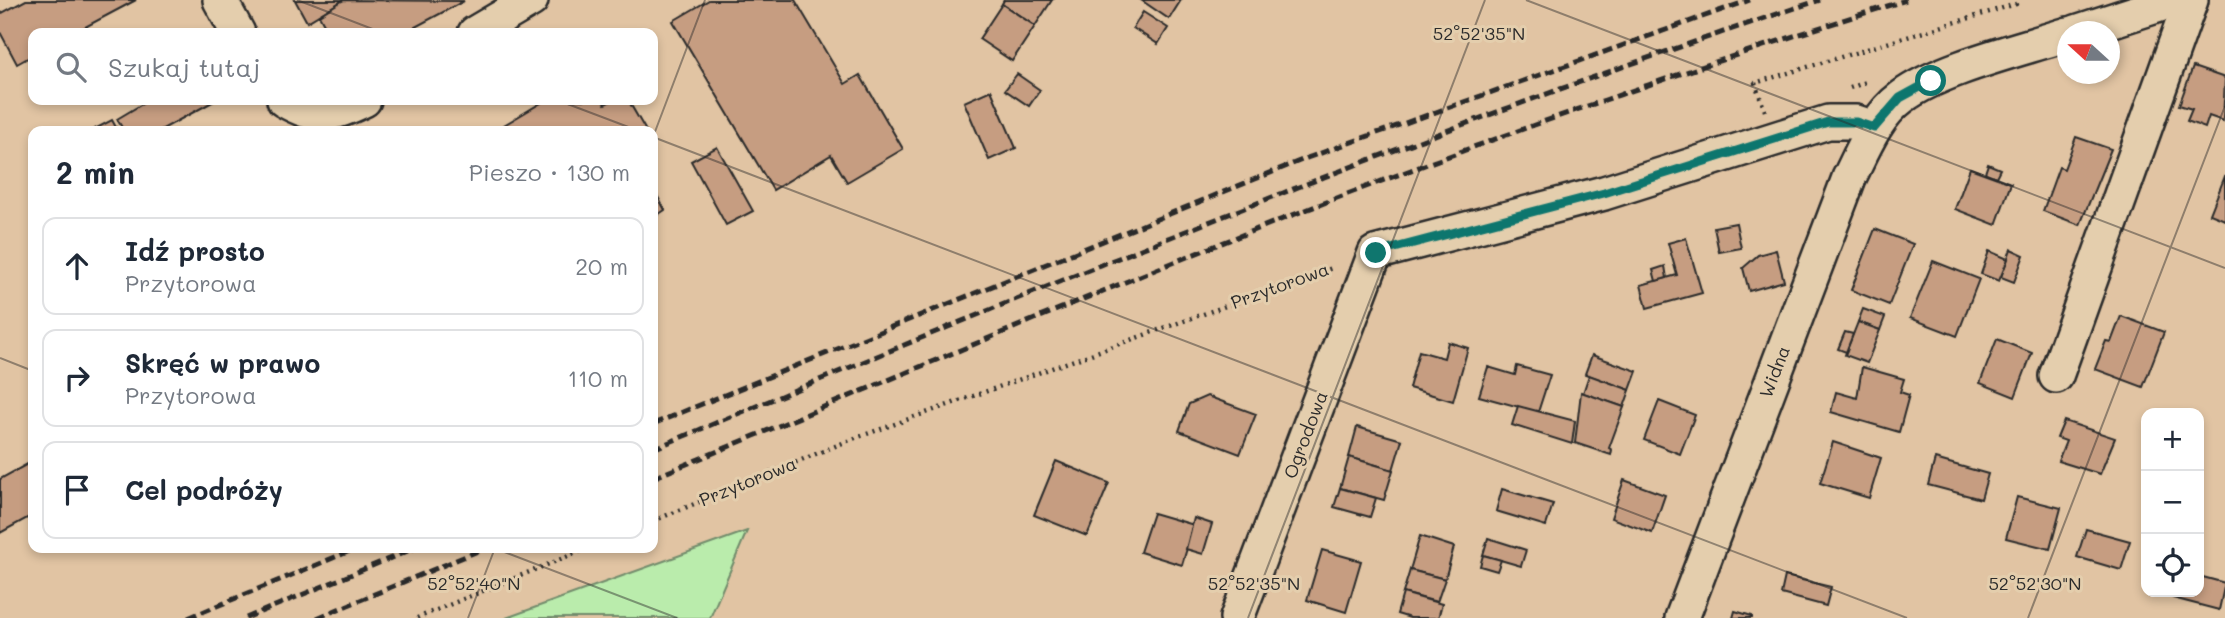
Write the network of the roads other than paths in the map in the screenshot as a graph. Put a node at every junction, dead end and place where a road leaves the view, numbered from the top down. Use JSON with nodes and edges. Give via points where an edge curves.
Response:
{"nodes":[{"id":1,"x":220,"y":0,"type":"edge"},
{"id":2,"x":531,"y":0,"type":"edge"},
{"id":3,"x":2175,"y":0,"type":"edge"},
{"id":4,"x":2191,"y":0,"type":"edge"},
{"id":5,"x":2110,"y":21,"type":"edge"},
{"id":6,"x":235,"y":28,"type":"edge"},
{"id":7,"x":483,"y":28,"type":"edge"},
{"id":8,"x":2057,"y":37,"type":"edge"},
{"id":9,"x":293,"y":105,"type":"edge"},
{"id":10,"x":353,"y":105,"type":"edge"},
{"id":11,"x":1874,"y":128,"type":"junction"},
{"id":12,"x":2056,"y":376,"type":"dead end"},
{"id":13,"x":1237,"y":618,"type":"edge"},
{"id":14,"x":1682,"y":618,"type":"edge"}],
"edges":[{"from":1,"to":6,"type":"street"},
{"from":2,"to":7,"type":"street"},
{"from":3,"to":5,"type":"street"},
{"from":4,"to":12,"type":"street"},
{"from":8,"to":11,"type":"street","via":[[1931,81],[1900,98]]},
{"from":9,"to":10,"type":"street","via":[[331,115]]},
{"from":11,"to":13,"type":"street","name":"Ogrodowa","via":[[1856,122],[1828,122],[1604,193],[1376,253]]},
{"from":11,"to":14,"type":"street","name":"Widna","via":[[1849,178]]}]}
